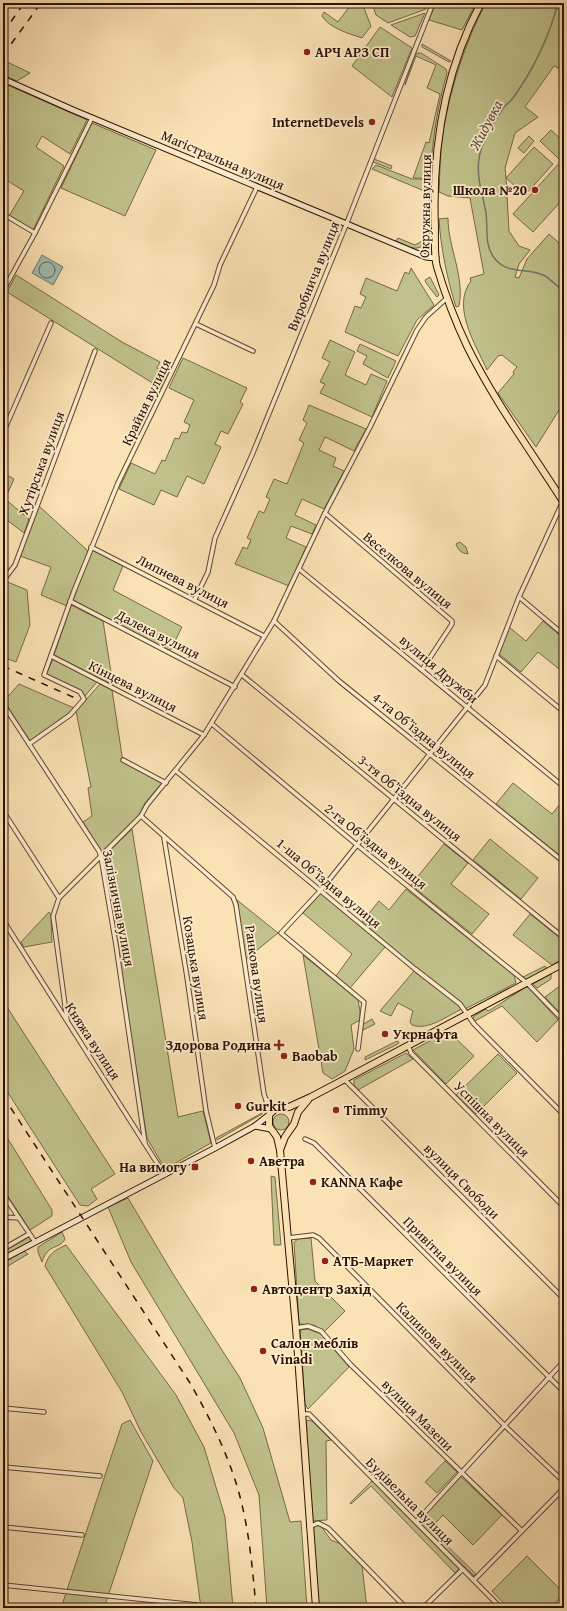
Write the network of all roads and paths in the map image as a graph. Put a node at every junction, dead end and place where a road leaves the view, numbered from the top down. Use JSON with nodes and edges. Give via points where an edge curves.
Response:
{"nodes":[{"id":1,"x":433,"y":3,"type":"edge"},
{"id":2,"x":481,"y":3,"type":"edge"},
{"id":3,"x":3,"y":79,"type":"edge"},
{"id":4,"x":92,"y":118,"type":"junction"},
{"id":5,"x":257,"y":187,"type":"junction"},
{"id":6,"x":3,"y":214,"type":"edge"},
{"id":7,"x":346,"y":225,"type":"junction"},
{"id":8,"x":35,"y":233,"type":"junction"},
{"id":9,"x":436,"y":258,"type":"junction"},
{"id":10,"x":3,"y":291,"type":"edge"},
{"id":11,"x":448,"y":298,"type":"junction"},
{"id":12,"x":51,"y":323,"type":"dead end"},
{"id":13,"x":196,"y":324,"type":"junction"},
{"id":14,"x":253,"y":350,"type":"dead end"},
{"id":15,"x":95,"y":351,"type":"dead end"},
{"id":16,"x":3,"y":433,"type":"edge"},
{"id":17,"x":564,"y":502,"type":"edge"},
{"id":18,"x":325,"y":513,"type":"junction"},
{"id":19,"x":91,"y":547,"type":"junction"},
{"id":20,"x":299,"y":569,"type":"junction"},
{"id":21,"x":3,"y":581,"type":"edge"},
{"id":22,"x":519,"y":597,"type":"junction"},
{"id":23,"x":195,"y":599,"type":"junction"},
{"id":24,"x":70,"y":601,"type":"junction"},
{"id":25,"x":274,"y":621,"type":"junction"},
{"id":26,"x":564,"y":635,"type":"edge"},
{"id":27,"x":264,"y":636,"type":"junction"},
{"id":28,"x":51,"y":656,"type":"junction"},
{"id":29,"x":496,"y":656,"type":"junction"},
{"id":30,"x":422,"y":670,"type":"junction"},
{"id":31,"x":242,"y":675,"type":"junction"},
{"id":32,"x":235,"y":687,"type":"junction"},
{"id":33,"x":3,"y":704,"type":"edge"},
{"id":34,"x":468,"y":708,"type":"junction"},
{"id":35,"x":564,"y":712,"type":"edge"},
{"id":36,"x":212,"y":724,"type":"junction"},
{"id":37,"x":204,"y":735,"type":"junction"},
{"id":38,"x":29,"y":744,"type":"junction"},
{"id":39,"x":430,"y":754,"type":"junction"},
{"id":40,"x":123,"y":760,"type":"dead end"},
{"id":41,"x":176,"y":771,"type":"junction"},
{"id":42,"x":166,"y":783,"type":"junction"},
{"id":43,"x":564,"y":787,"type":"edge"},
{"id":44,"x":394,"y":800,"type":"junction"},
{"id":45,"x":3,"y":811,"type":"edge"},
{"id":46,"x":141,"y":816,"type":"junction"},
{"id":47,"x":164,"y":838,"type":"junction"},
{"id":48,"x":356,"y":845,"type":"junction"},
{"id":49,"x":101,"y":857,"type":"junction"},
{"id":50,"x":564,"y":862,"type":"edge"},
{"id":51,"x":321,"y":890,"type":"junction"},
{"id":52,"x":59,"y":898,"type":"junction"},
{"id":53,"x":3,"y":920,"type":"edge"},
{"id":54,"x":564,"y":938,"type":"edge"},
{"id":55,"x":564,"y":963,"type":"edge"},
{"id":56,"x":527,"y":983,"type":"junction"},
{"id":57,"x":466,"y":1014,"type":"junction"},
{"id":58,"x":67,"y":1020,"type":"junction"},
{"id":59,"x":564,"y":1021,"type":"edge"},
{"id":60,"x":408,"y":1045,"type":"junction"},
{"id":61,"x":358,"y":1049,"type":"dead end"},
{"id":62,"x":344,"y":1079,"type":"junction"},
{"id":63,"x":264,"y":1094,"type":"junction"},
{"id":64,"x":311,"y":1098,"type":"junction"},
{"id":65,"x":283,"y":1107,"type":"junction"},
{"id":66,"x":276,"y":1108,"type":"junction"},
{"id":67,"x":270,"y":1114,"type":"junction"},
{"id":68,"x":564,"y":1115,"type":"edge"},
{"id":69,"x":295,"y":1121,"type":"junction"},
{"id":70,"x":255,"y":1126,"type":"junction"},
{"id":71,"x":272,"y":1130,"type":"junction"},
{"id":72,"x":287,"y":1132,"type":"junction"},
{"id":73,"x":305,"y":1139,"type":"dead end"},
{"id":74,"x":145,"y":1143,"type":"junction"},
{"id":75,"x":215,"y":1148,"type":"junction"},
{"id":76,"x":280,"y":1150,"type":"junction"},
{"id":77,"x":164,"y":1174,"type":"junction"},
{"id":78,"x":3,"y":1194,"type":"edge"},
{"id":79,"x":564,"y":1207,"type":"edge"},
{"id":80,"x":3,"y":1217,"type":"edge"},
{"id":81,"x":19,"y":1218,"type":"junction"},
{"id":82,"x":30,"y":1234,"type":"junction"},
{"id":83,"x":288,"y":1238,"type":"junction"},
{"id":84,"x":35,"y":1242,"type":"junction"},
{"id":85,"x":3,"y":1249,"type":"edge"},
{"id":86,"x":3,"y":1259,"type":"edge"},
{"id":87,"x":564,"y":1299,"type":"edge"},
{"id":88,"x":296,"y":1328,"type":"junction"},
{"id":89,"x":564,"y":1361,"type":"edge"},
{"id":90,"x":548,"y":1377,"type":"junction"},
{"id":91,"x":564,"y":1392,"type":"edge"},
{"id":92,"x":3,"y":1408,"type":"edge"},
{"id":93,"x":44,"y":1412,"type":"dead end"},
{"id":94,"x":302,"y":1414,"type":"junction"},
{"id":95,"x":504,"y":1425,"type":"junction"},
{"id":96,"x":3,"y":1467,"type":"edge"},
{"id":97,"x":460,"y":1472,"type":"junction"},
{"id":98,"x":100,"y":1476,"type":"dead end"},
{"id":99,"x":564,"y":1482,"type":"edge"},
{"id":100,"x":564,"y":1488,"type":"edge"},
{"id":101,"x":416,"y":1522,"type":"junction"},
{"id":102,"x":3,"y":1527,"type":"edge"},
{"id":103,"x":309,"y":1527,"type":"junction"},
{"id":104,"x":522,"y":1531,"type":"junction"},
{"id":105,"x":82,"y":1535,"type":"dead end"},
{"id":106,"x":463,"y":1569,"type":"junction"},
{"id":107,"x":474,"y":1580,"type":"junction"},
{"id":108,"x":3,"y":1585,"type":"edge"},
{"id":109,"x":197,"y":1605,"type":"dead end"},
{"id":110,"x":316,"y":1608,"type":"edge"},
{"id":111,"x":406,"y":1608,"type":"edge"},
{"id":112,"x":423,"y":1608,"type":"edge"},
{"id":113,"x":501,"y":1608,"type":"edge"}],
"edges":[{"from":1,"to":7,"type":"street","name":"Виробнича вулиця"},
{"from":2,"to":9,"type":"main road","name":"Окружна вулиця","via":[[458,54],[443,112],[435,182]]},
{"from":3,"to":4,"type":"street","name":"Магістральна вулиця"},
{"from":4,"to":5,"type":"street","name":"Магістральна вулиця"},
{"from":4,"to":8,"type":"street"},
{"from":5,"to":7,"type":"street","name":"Магістральна вулиця"},
{"from":5,"to":13,"type":"street","name":"Крайня вулиця","via":[[220,265]]},
{"from":6,"to":8,"type":"street"},
{"from":7,"to":9,"type":"street","name":"Магістральна вулиця","via":[[426,257]]},
{"from":7,"to":23,"type":"street","name":"Виробнича вулиця","via":[[252,455],[215,538],[208,572]]},
{"from":8,"to":10,"type":"street"},
{"from":9,"to":11,"type":"main road","name":"Окружна вулиця","via":[[436,265]]},
{"from":11,"to":17,"type":"main road","name":"Окружна вулиця","via":[[466,345],[483,377]]},
{"from":11,"to":18,"type":"street","via":[[426,317],[417,330]]},
{"from":12,"to":16,"type":"street"},
{"from":13,"to":14,"type":"street"},
{"from":13,"to":19,"type":"street","name":"Крайня вулиця"},
{"from":15,"to":21,"type":"street","name":"Хутірська вулиця","via":[[15,565]]},
{"from":17,"to":22,"type":"street"},
{"from":18,"to":20,"type":"street"},
{"from":18,"to":30,"type":"street","name":"Веселкова вулиця","via":[[452,621]]},
{"from":19,"to":23,"type":"street","name":"Липнева вулиця"},
{"from":19,"to":24,"type":"street","name":"Крайня вулиця"},
{"from":20,"to":25,"type":"street"},
{"from":20,"to":30,"type":"street","name":"вулиця Дружби"},
{"from":22,"to":26,"type":"street"},
{"from":22,"to":29,"type":"street"},
{"from":23,"to":27,"type":"street","name":"Липнева вулиця"},
{"from":24,"to":28,"type":"street","name":"Крайня вулиця"},
{"from":24,"to":32,"type":"street","name":"Далека вулиця"},
{"from":25,"to":27,"type":"street"},
{"from":25,"to":39,"type":"street","name":"4-та Обʼїздна вулиця","via":[[339,681]]},
{"from":27,"to":31,"type":"street"},
{"from":28,"to":37,"type":"street","name":"Кінцева вулиця"},
{"from":28,"to":38,"type":"street","name":"Крайня вулиця","via":[[44,675],[80,692],[84,699],[70,715]]},
{"from":29,"to":34,"type":"street","via":[[485,685]]},
{"from":29,"to":35,"type":"street"},
{"from":30,"to":34,"type":"street","name":"вулиця Дружби"},
{"from":31,"to":32,"type":"street"},
{"from":31,"to":44,"type":"street","name":"3-тя Обʼїздна вулиця"},
{"from":32,"to":36,"type":"street"},
{"from":33,"to":38,"type":"street","name":"Залізнична вулиця"},
{"from":34,"to":39,"type":"street"},
{"from":34,"to":43,"type":"street","name":"вулиця Дружби"},
{"from":36,"to":37,"type":"street"},
{"from":36,"to":48,"type":"street","name":"2-га Обʼїздна вулиця"},
{"from":37,"to":41,"type":"street"},
{"from":38,"to":49,"type":"street","name":"Залізнична вулиця"},
{"from":39,"to":44,"type":"street"},
{"from":39,"to":50,"type":"street","name":"4-та Обʼїздна вулиця"},
{"from":40,"to":42,"type":"street"},
{"from":41,"to":42,"type":"street"},
{"from":41,"to":51,"type":"street","name":"1-ша Обʼїздна вулиця"},
{"from":42,"to":46,"type":"street"},
{"from":44,"to":48,"type":"street"},
{"from":44,"to":54,"type":"street","name":"3-тя Обʼїздна вулиця"},
{"from":45,"to":52,"type":"street"},
{"from":46,"to":47,"type":"street"},
{"from":46,"to":49,"type":"street"},
{"from":47,"to":63,"type":"street","name":"Ранкова вулиця","via":[[233,897]]},
{"from":47,"to":75,"type":"street","name":"Козацька вулиця","via":[[206,1111]]},
{"from":48,"to":51,"type":"street"},
{"from":48,"to":56,"type":"street","name":"2-га Обʼїздна вулиця"},
{"from":49,"to":52,"type":"street"},
{"from":49,"to":74,"type":"street","name":"Залізнична вулиця"},
{"from":51,"to":57,"type":"street","name":"1-ша Обʼїздна вулиця","via":[[460,1004]]},
{"from":51,"to":61,"type":"street","via":[[281,933],[364,1002]]},
{"from":52,"to":58,"type":"street","via":[[53,916]]},
{"from":53,"to":58,"type":"street","name":"Княжа вулиця"},
{"from":55,"to":56,"type":"main road"},
{"from":56,"to":57,"type":"main road"},
{"from":56,"to":59,"type":"street","name":"2-га Обʼїздна вулиця"},
{"from":57,"to":60,"type":"main road"},
{"from":57,"to":68,"type":"street","name":"1-ша Обʼїздна вулиця"},
{"from":58,"to":74,"type":"street","name":"Княжа вулиця"},
{"from":60,"to":62,"type":"main road"},
{"from":60,"to":79,"type":"street","name":"Успішна вулиця","via":[[411,1053]]},
{"from":62,"to":64,"type":"main road"},
{"from":62,"to":87,"type":"street","name":"вулиця Свободи"},
{"from":63,"to":66,"type":"street"},
{"from":63,"to":67,"type":"street","name":"Ранкова вулиця"},
{"from":64,"to":65,"type":"main road"},
{"from":64,"to":69,"type":"main road","via":[[298,1112]]},
{"from":65,"to":66,"type":"main road"},
{"from":65,"to":69,"type":"main road","via":[[291,1111]]},
{"from":66,"to":67,"type":"main road"},
{"from":67,"to":70,"type":"street"},
{"from":67,"to":71,"type":"main road","via":[[268,1122]]},
{"from":69,"to":72,"type":"main road","via":[[293,1128]]},
{"from":70,"to":71,"type":"street"},
{"from":70,"to":75,"type":"street"},
{"from":71,"to":72,"type":"main road","via":[[280,1134]]},
{"from":71,"to":76,"type":"main road"},
{"from":72,"to":76,"type":"main road"},
{"from":73,"to":90,"type":"street","name":"Привітна вулиця","via":[[314,1143]]},
{"from":74,"to":77,"type":"street","name":"Княжа вулиця"},
{"from":75,"to":77,"type":"street"},
{"from":76,"to":83,"type":"main road"},
{"from":77,"to":84,"type":"street"},
{"from":78,"to":81,"type":"street"},
{"from":80,"to":81,"type":"street"},
{"from":81,"to":82,"type":"street"},
{"from":82,"to":84,"type":"street"},
{"from":82,"to":85,"type":"street"},
{"from":83,"to":88,"type":"main road"},
{"from":83,"to":95,"type":"street","name":"Калинова вулиця","via":[[313,1235],[319,1238]]},
{"from":84,"to":86,"type":"street"},
{"from":88,"to":94,"type":"main road"},
{"from":88,"to":97,"type":"street","name":"вулиця Мазепи","via":[[308,1326],[322,1331],[352,1365]]},
{"from":89,"to":90,"type":"street"},
{"from":90,"to":91,"type":"street","name":"Привітна вулиця"},
{"from":90,"to":95,"type":"street"},
{"from":92,"to":93,"type":"street"},
{"from":94,"to":101,"type":"street","name":"Будівельна вулиця","via":[[309,1414]]},
{"from":94,"to":103,"type":"main road"},
{"from":95,"to":97,"type":"street"},
{"from":95,"to":99,"type":"street","name":"Калинова вулиця"},
{"from":96,"to":98,"type":"street"},
{"from":97,"to":101,"type":"street"},
{"from":97,"to":104,"type":"street","name":"вулиця Мазепи"},
{"from":100,"to":104,"type":"street"},
{"from":101,"to":106,"type":"street","name":"Будівельна вулиця"},
{"from":102,"to":105,"type":"street"},
{"from":103,"to":110,"type":"main road"},
{"from":103,"to":111,"type":"street","via":[[318,1523],[328,1528]]},
{"from":104,"to":107,"type":"street"},
{"from":106,"to":107,"type":"street","name":"Будівельна вулиця"},
{"from":106,"to":112,"type":"street"},
{"from":107,"to":113,"type":"street","name":"Будівельна вулиця"},
{"from":108,"to":109,"type":"street"}]}
